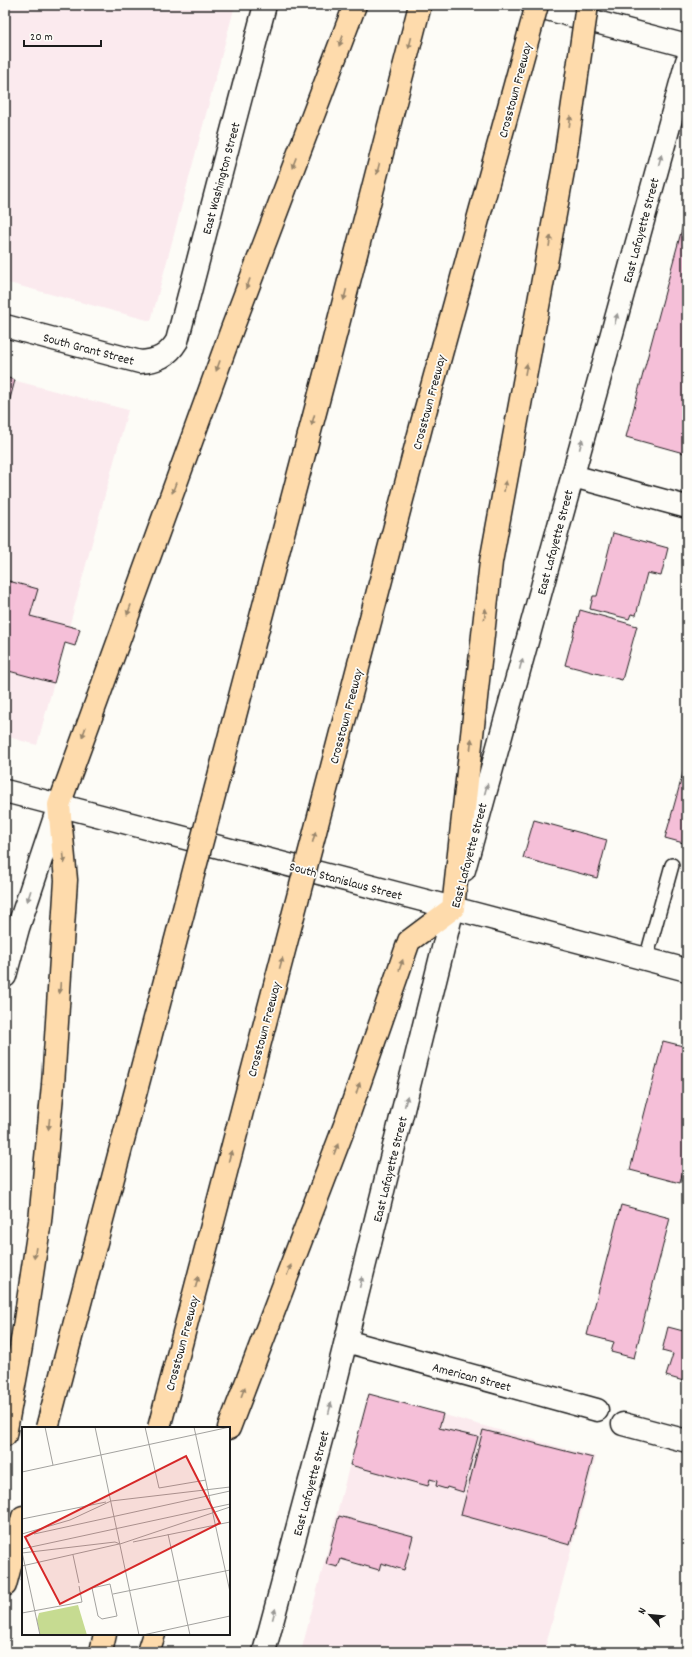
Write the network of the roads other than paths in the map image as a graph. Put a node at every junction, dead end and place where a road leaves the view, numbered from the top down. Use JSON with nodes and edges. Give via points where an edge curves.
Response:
{"nodes":[{"id":1,"x":265,"y":5,"type":"edge"},
{"id":2,"x":355,"y":5,"type":"edge"},
{"id":3,"x":420,"y":5,"type":"edge"},
{"id":4,"x":532,"y":5,"type":"edge"},
{"id":5,"x":537,"y":5,"type":"edge"},
{"id":6,"x":587,"y":5,"type":"edge"},
{"id":7,"x":687,"y":46,"type":"edge"},
{"id":8,"x":687,"y":61,"type":"edge"},
{"id":9,"x":5,"y":326,"type":"edge"},
{"id":10,"x":172,"y":350,"type":"joint"},
{"id":11,"x":573,"y":476,"type":"junction"},
{"id":12,"x":687,"y":507,"type":"edge"},
{"id":13,"x":5,"y":791,"type":"edge"},
{"id":14,"x":59,"y":806,"type":"junction"},
{"id":15,"x":672,"y":865,"type":"dead end"},
{"id":16,"x":453,"y":908,"type":"junction"},
{"id":17,"x":646,"y":959,"type":"junction"},
{"id":18,"x":687,"y":970,"type":"edge"},
{"id":19,"x":5,"y":976,"type":"edge"},
{"id":20,"x":346,"y":1342,"type":"junction"},
{"id":21,"x":597,"y":1410,"type":"dead end"},
{"id":22,"x":623,"y":1424,"type":"dead end"},
{"id":23,"x":46,"y":1427,"type":"edge"},
{"id":24,"x":159,"y":1427,"type":"edge"},
{"id":25,"x":229,"y":1427,"type":"edge"},
{"id":26,"x":5,"y":1435,"type":"edge"},
{"id":27,"x":687,"y":1441,"type":"edge"},
{"id":28,"x":22,"y":1521,"type":"edge"},
{"id":29,"x":5,"y":1585,"type":"edge"},
{"id":30,"x":105,"y":1635,"type":"edge"},
{"id":31,"x":154,"y":1635,"type":"edge"},
{"id":32,"x":101,"y":1652,"type":"edge"},
{"id":33,"x":148,"y":1652,"type":"edge"},
{"id":34,"x":264,"y":1652,"type":"edge"}],
"edges":[{"from":1,"to":10,"type":"street","name":"East Washington Street","via":[[177,341]]},
{"from":2,"to":14,"type":"highway","one_way":true,"via":[[232,329]]},
{"from":3,"to":23,"type":"highway","one_way":true,"bridge":true,"via":[[328,363]]},
{"from":4,"to":7,"type":"street"},
{"from":24,"to":5,"type":"highway","name":"Crosstown Freeway","one_way":true,"bridge":true,"via":[[418,438]]},
{"from":16,"to":6,"type":"highway","one_way":true,"bridge":true,"via":[[491,562],[565,160]]},
{"from":11,"to":8,"type":"street","name":"East Lafayette Street","one_way":true},
{"from":9,"to":10,"type":"street","name":"South Grant Street","via":[[140,362],[154,361]]},
{"from":11,"to":12,"type":"street"},
{"from":16,"to":11,"type":"street","name":"East Lafayette Street","one_way":true},
{"from":13,"to":14,"type":"street","name":"South Stanislaus Street"},
{"from":14,"to":16,"type":"street","name":"South Stanislaus Street"},
{"from":14,"to":19,"type":"street","one_way":true,"via":[[18,928]]},
{"from":14,"to":26,"type":"highway","one_way":true,"via":[[66,880],[53,1085],[40,1221]]},
{"from":15,"to":17,"type":"lane"},
{"from":16,"to":17,"type":"street","name":"South Stanislaus Street"},
{"from":20,"to":16,"type":"street","name":"East Lafayette Street","one_way":true},
{"from":25,"to":16,"type":"highway","one_way":true,"via":[[345,1124],[409,941]]},
{"from":17,"to":18,"type":"street","name":"South Stanislaus Street"},
{"from":20,"to":21,"type":"street","name":"American Street"},
{"from":34,"to":20,"type":"street","name":"East Lafayette Street","one_way":true},
{"from":22,"to":27,"type":"street"},
{"from":28,"to":29,"type":"highway"},
{"from":30,"to":32,"type":"highway"},
{"from":31,"to":33,"type":"highway"}]}
